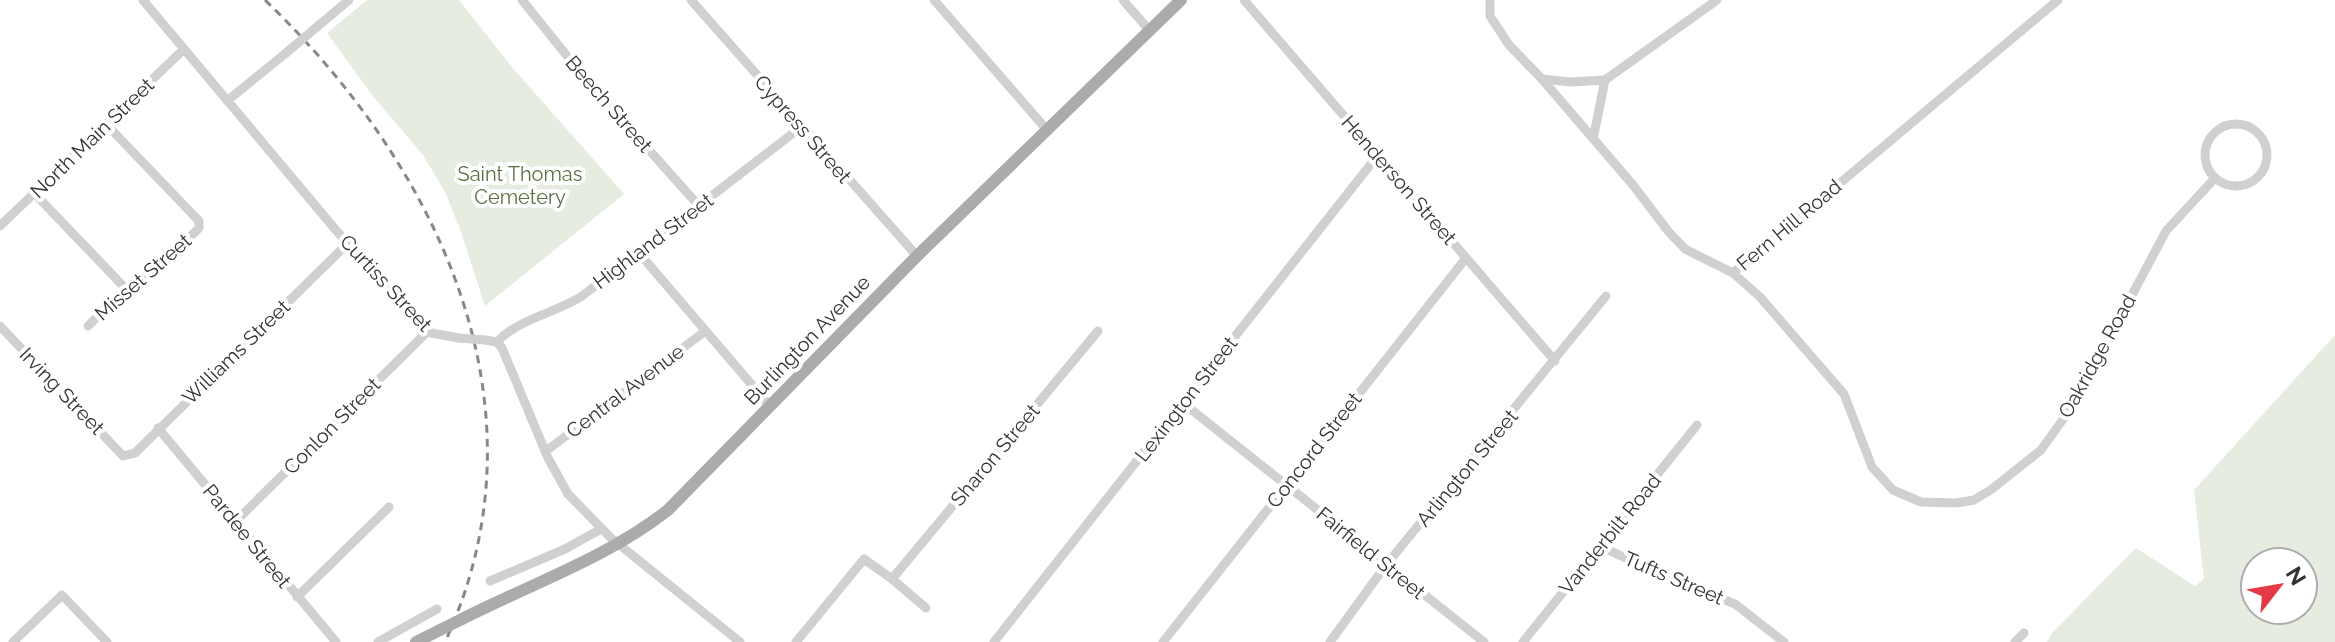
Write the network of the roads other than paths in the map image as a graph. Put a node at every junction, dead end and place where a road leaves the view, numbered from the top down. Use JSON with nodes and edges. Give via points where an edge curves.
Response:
{"nodes":[{"id":1,"x":143,"y":0,"type":"edge"},
{"id":2,"x":349,"y":0,"type":"edge"},
{"id":3,"x":522,"y":0,"type":"edge"},
{"id":4,"x":691,"y":0,"type":"edge"},
{"id":5,"x":934,"y":0,"type":"edge"},
{"id":6,"x":1123,"y":0,"type":"edge"},
{"id":7,"x":1181,"y":0,"type":"edge"},
{"id":8,"x":1244,"y":0,"type":"edge"},
{"id":9,"x":1490,"y":0,"type":"edge"},
{"id":10,"x":1717,"y":0,"type":"edge"},
{"id":11,"x":2058,"y":0,"type":"edge"},
{"id":12,"x":1149,"y":30,"type":"junction"},
{"id":13,"x":184,"y":49,"type":"junction"},
{"id":14,"x":1542,"y":79,"type":"junction"},
{"id":15,"x":1605,"y":80,"type":"junction"},
{"id":16,"x":227,"y":101,"type":"junction"},
{"id":17,"x":106,"y":124,"type":"junction"},
{"id":18,"x":801,"y":127,"type":"junction"},
{"id":19,"x":1047,"y":130,"type":"junction"},
{"id":20,"x":1593,"y":139,"type":"junction"},
{"id":21,"x":1378,"y":155,"type":"junction"},
{"id":22,"x":2215,"y":178,"type":"junction"},
{"id":23,"x":34,"y":193,"type":"junction"},
{"id":24,"x":699,"y":206,"type":"junction"},
{"id":25,"x":0,"y":226,"type":"edge"},
{"id":26,"x":348,"y":243,"type":"junction"},
{"id":27,"x":639,"y":253,"type":"junction"},
{"id":28,"x":917,"y":256,"type":"junction"},
{"id":29,"x":1466,"y":258,"type":"junction"},
{"id":30,"x":1733,"y":273,"type":"junction"},
{"id":31,"x":126,"y":289,"type":"junction"},
{"id":32,"x":1606,"y":296,"type":"dead end"},
{"id":33,"x":0,"y":326,"type":"edge"},
{"id":34,"x":88,"y":326,"type":"dead end"},
{"id":35,"x":428,"y":331,"type":"junction"},
{"id":36,"x":1098,"y":331,"type":"dead end"},
{"id":37,"x":704,"y":332,"type":"junction"},
{"id":38,"x":497,"y":342,"type":"junction"},
{"id":39,"x":1555,"y":361,"type":"junction"},
{"id":40,"x":1183,"y":403,"type":"junction"},
{"id":41,"x":770,"y":406,"type":"junction"},
{"id":42,"x":1697,"y":425,"type":"dead end"},
{"id":43,"x":158,"y":428,"type":"junction"},
{"id":44,"x":546,"y":451,"type":"junction"},
{"id":45,"x":123,"y":456,"type":"joint"},
{"id":46,"x":1287,"y":485,"type":"junction"},
{"id":47,"x":389,"y":507,"type":"dead end"},
{"id":48,"x":235,"y":522,"type":"junction"},
{"id":49,"x":601,"y":529,"type":"junction"},
{"id":50,"x":617,"y":543,"type":"junction"},
{"id":51,"x":1600,"y":546,"type":"junction"},
{"id":52,"x":1386,"y":565,"type":"junction"},
{"id":53,"x":892,"y":579,"type":"junction"},
{"id":54,"x":490,"y":581,"type":"dead end"},
{"id":55,"x":297,"y":597,"type":"junction"},
{"id":56,"x":926,"y":608,"type":"dead end"},
{"id":57,"x":437,"y":609,"type":"dead end"},
{"id":58,"x":2024,"y":633,"type":"dead end"},
{"id":59,"x":13,"y":642,"type":"edge"},
{"id":60,"x":107,"y":642,"type":"edge"},
{"id":61,"x":336,"y":642,"type":"edge"},
{"id":62,"x":378,"y":642,"type":"edge"},
{"id":63,"x":416,"y":642,"type":"edge"},
{"id":64,"x":740,"y":642,"type":"edge"},
{"id":65,"x":796,"y":642,"type":"edge"},
{"id":66,"x":994,"y":642,"type":"edge"},
{"id":67,"x":1163,"y":642,"type":"edge"},
{"id":68,"x":1330,"y":642,"type":"edge"},
{"id":69,"x":1484,"y":642,"type":"edge"},
{"id":70,"x":1523,"y":642,"type":"edge"},
{"id":71,"x":1784,"y":642,"type":"edge"},
{"id":72,"x":2015,"y":642,"type":"edge"}],
"edges":[{"from":1,"to":13,"type":"street","name":"Curtiss Street"},
{"from":2,"to":16,"type":"street","bridge":true},
{"from":3,"to":24,"type":"street","name":"Beech Street"},
{"from":4,"to":18,"type":"street","name":"Cypress Street"},
{"from":5,"to":19,"type":"street"},
{"from":6,"to":12,"type":"street"},
{"from":7,"to":12,"type":"main road","name":"Burlington Avenue"},
{"from":8,"to":21,"type":"street","name":"Henderson Street"},
{"from":9,"to":14,"type":"street","name":"Fern Hill Road","via":[[1490,16],[1509,45]]},
{"from":10,"to":15,"type":"street"},
{"from":11,"to":30,"type":"street","name":"Fern Hill Road"},
{"from":12,"to":19,"type":"main road","name":"Burlington Avenue"},
{"from":13,"to":16,"type":"street","name":"Curtiss Street"},
{"from":13,"to":17,"type":"street","name":"North Main Street"},
{"from":14,"to":15,"type":"street"},
{"from":14,"to":20,"type":"street","name":"Fern Hill Road"},
{"from":15,"to":20,"type":"street"},
{"from":16,"to":26,"type":"street","name":"Curtiss Street"},
{"from":17,"to":23,"type":"street","name":"North Main Street"},
{"from":17,"to":31,"type":"street","name":"Misset Street","via":[[199,221],[199,228],[143,283]]},
{"from":18,"to":24,"type":"street","name":"Highland Street"},
{"from":18,"to":28,"type":"street","name":"Cypress Street"},
{"from":19,"to":28,"type":"main road","name":"Burlington Avenue"},
{"from":20,"to":30,"type":"street","name":"Fern Hill Road","via":[[1685,249]]},
{"from":21,"to":29,"type":"street","name":"Henderson Street"},
{"from":21,"to":40,"type":"street","name":"Lexington Street"},
{"from":22,"to":22,"type":"street","via":[[2238,186],[2257,178],[2266,155],[2257,133],[2233,125],[2214,134],[2205,156]]},
{"from":22,"to":30,"type":"street","name":"Oakridge Road","via":[[2166,231],[2074,404],[2041,450],[1974,500],[1921,502],[1893,490],[1872,467],[1844,394]]},
{"from":23,"to":25,"type":"street","name":"North Main Street"},
{"from":23,"to":31,"type":"street"},
{"from":24,"to":27,"type":"street","name":"Highland Street"},
{"from":26,"to":35,"type":"street","name":"Curtiss Street"},
{"from":26,"to":43,"type":"street","name":"Williams Street"},
{"from":27,"to":37,"type":"street"},
{"from":27,"to":38,"type":"street","name":"Highland Street","via":[[576,300]]},
{"from":28,"to":41,"type":"main road","name":"Burlington Avenue"},
{"from":29,"to":39,"type":"street","name":"Henderson Street"},
{"from":29,"to":46,"type":"street","name":"Concord Street"},
{"from":31,"to":34,"type":"street","name":"Misset Street"},
{"from":32,"to":39,"type":"street","name":"Arlington Street"},
{"from":33,"to":45,"type":"street","name":"Irving Street"},
{"from":35,"to":38,"type":"street","name":"Curtiss Street","bridge":true},
{"from":35,"to":48,"type":"street","name":"Conlon Street"},
{"from":36,"to":53,"type":"street","name":"Sharon Street"},
{"from":37,"to":41,"type":"street"},
{"from":37,"to":44,"type":"street","name":"Central Avenue"},
{"from":38,"to":44,"type":"street"},
{"from":39,"to":52,"type":"street","name":"Arlington Street"},
{"from":40,"to":46,"type":"street","name":"Fairfield Street"},
{"from":40,"to":66,"type":"street","name":"Lexington Street"},
{"from":41,"to":50,"type":"main road","name":"Burlington Avenue","via":[[679,500]]},
{"from":42,"to":51,"type":"street","name":"Vanderbilt Road"},
{"from":43,"to":45,"type":"street","name":"Williams Street","via":[[132,455]]},
{"from":43,"to":48,"type":"street","name":"Pardee Street"},
{"from":44,"to":49,"type":"street","via":[[565,490]]},
{"from":46,"to":52,"type":"street","name":"Fairfield Street"},
{"from":46,"to":67,"type":"street","name":"Concord Street"},
{"from":47,"to":55,"type":"street"},
{"from":48,"to":55,"type":"street","name":"Pardee Street"},
{"from":49,"to":50,"type":"street"},
{"from":49,"to":54,"type":"street"},
{"from":50,"to":63,"type":"main road","name":"Burlington Avenue","bridge":true},
{"from":50,"to":64,"type":"street"},
{"from":51,"to":70,"type":"street","name":"Vanderbilt Road"},
{"from":51,"to":71,"type":"street","name":"Tufts Street","via":[[1735,604]]},
{"from":52,"to":68,"type":"street","name":"Arlington Street"},
{"from":52,"to":69,"type":"street","name":"Fairfield Street"},
{"from":53,"to":56,"type":"street"},
{"from":53,"to":65,"type":"street","via":[[864,559]]},
{"from":55,"to":61,"type":"street","name":"Pardee Street"},
{"from":57,"to":62,"type":"street"},
{"from":58,"to":72,"type":"street"},
{"from":59,"to":60,"type":"street","via":[[62,595]]}]}
